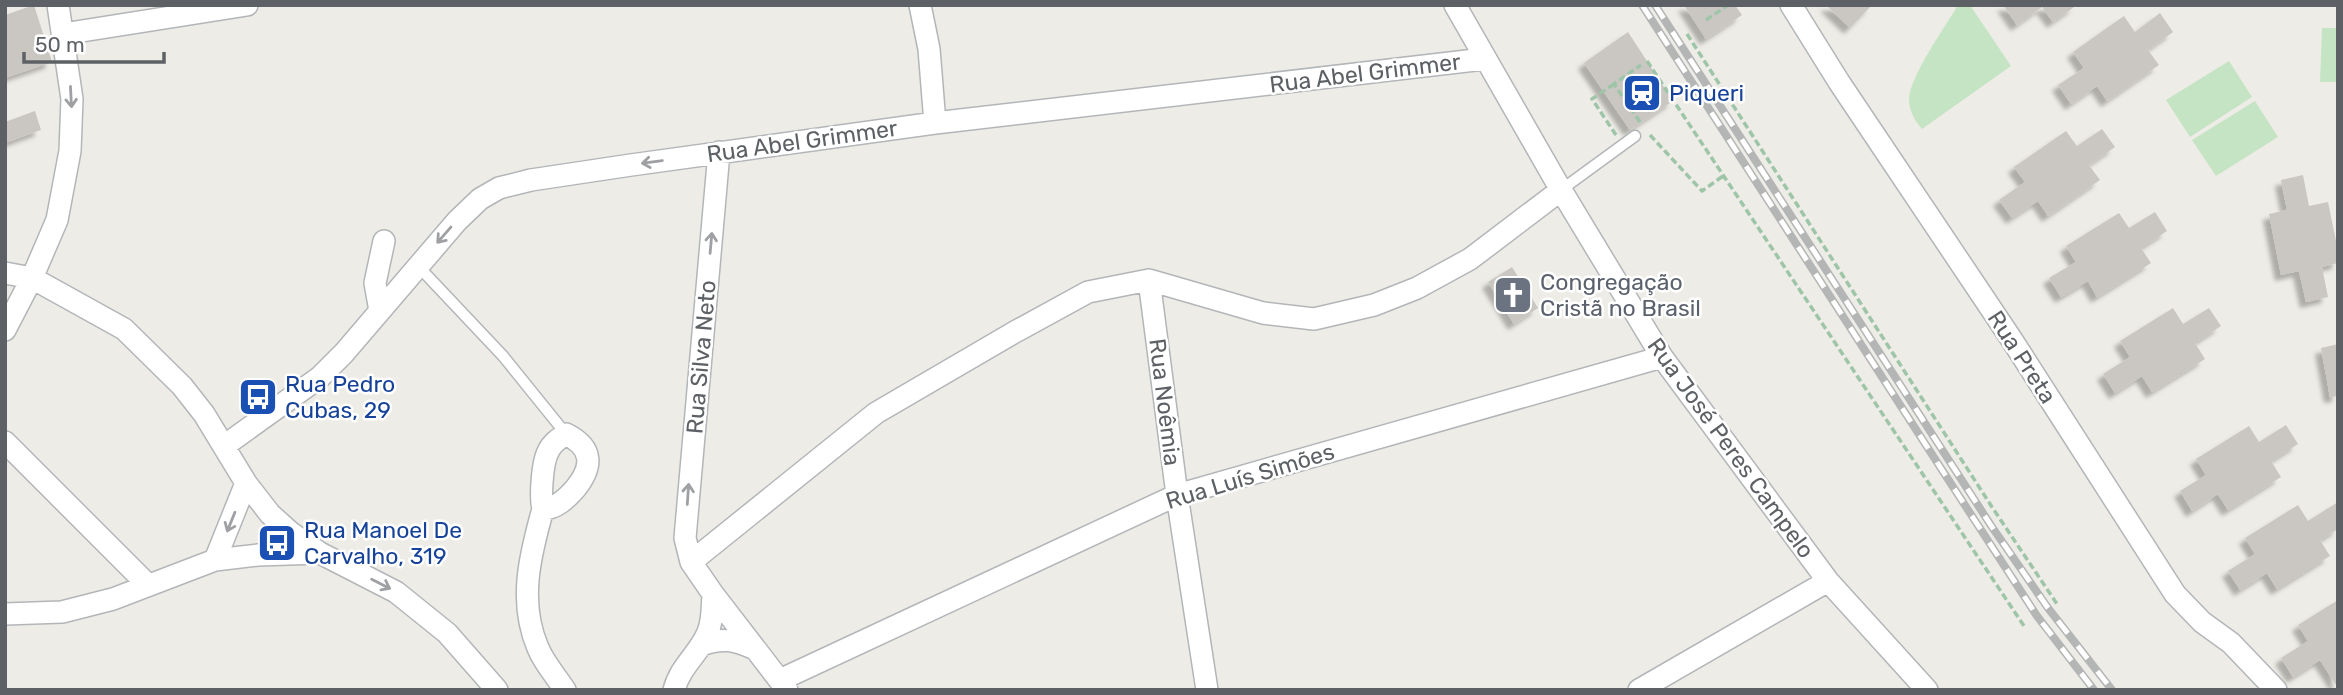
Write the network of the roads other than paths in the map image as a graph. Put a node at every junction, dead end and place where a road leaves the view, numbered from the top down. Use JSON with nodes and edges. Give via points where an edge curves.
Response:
{"nodes":[{"id":1,"x":58,"y":5,"type":"edge"},
{"id":2,"x":247,"y":5,"type":"edge"},
{"id":3,"x":920,"y":5,"type":"edge"},
{"id":4,"x":1455,"y":5,"type":"edge"},
{"id":5,"x":1791,"y":5,"type":"edge"},
{"id":6,"x":63,"y":34,"type":"junction"},
{"id":7,"x":1484,"y":59,"type":"junction"},
{"id":8,"x":935,"y":123,"type":"junction"},
{"id":9,"x":1635,"y":136,"type":"dead end"},
{"id":10,"x":719,"y":152,"type":"junction"},
{"id":11,"x":1561,"y":190,"type":"junction"},
{"id":12,"x":384,"y":241,"type":"dead end"},
{"id":13,"x":418,"y":265,"type":"junction"},
{"id":14,"x":5,"y":273,"type":"edge"},
{"id":15,"x":32,"y":278,"type":"junction"},
{"id":16,"x":1149,"y":280,"type":"junction"},
{"id":17,"x":380,"y":311,"type":"junction"},
{"id":18,"x":5,"y":330,"type":"edge"},
{"id":19,"x":1662,"y":357,"type":"junction"},
{"id":20,"x":566,"y":434,"type":"junction"},
{"id":21,"x":5,"y":442,"type":"edge"},
{"id":22,"x":224,"y":446,"type":"junction"},
{"id":23,"x":246,"y":484,"type":"junction"},
{"id":24,"x":1177,"y":495,"type":"junction"},
{"id":25,"x":542,"y":509,"type":"junction"},
{"id":26,"x":320,"y":553,"type":"junction"},
{"id":27,"x":215,"y":560,"type":"junction"},
{"id":28,"x":691,"y":562,"type":"junction"},
{"id":29,"x":1828,"y":581,"type":"junction"},
{"id":30,"x":148,"y":585,"type":"junction"},
{"id":31,"x":713,"y":594,"type":"junction"},
{"id":32,"x":5,"y":614,"type":"edge"},
{"id":33,"x":701,"y":645,"type":"junction"},
{"id":34,"x":755,"y":649,"type":"junction"},
{"id":35,"x":784,"y":685,"type":"edge"},
{"id":36,"x":497,"y":690,"type":"edge"},
{"id":37,"x":565,"y":690,"type":"edge"},
{"id":38,"x":674,"y":690,"type":"edge"},
{"id":39,"x":1207,"y":690,"type":"edge"},
{"id":40,"x":1639,"y":690,"type":"edge"},
{"id":41,"x":1927,"y":690,"type":"edge"},
{"id":42,"x":2276,"y":690,"type":"edge"}],
"edges":[{"from":1,"to":6,"type":"street"},
{"from":2,"to":6,"type":"street"},
{"from":3,"to":8,"type":"street"},
{"from":4,"to":7,"type":"street","name":"Rua José Peres Campelo"},
{"from":5,"to":42,"type":"street","name":"Rua Preta","via":[[2175,594]]},
{"from":6,"to":15,"type":"street","one_way":true,"via":[[72,99],[70,151],[57,220]]},
{"from":7,"to":8,"type":"street","name":"Rua Abel Grimmer"},
{"from":7,"to":11,"type":"street","name":"Rua José Peres Campelo"},
{"from":8,"to":10,"type":"street","name":"Rua Abel Grimmer"},
{"from":9,"to":11,"type":"lane"},
{"from":10,"to":13,"type":"street","name":"Rua Abel Grimmer","one_way":true,"via":[[499,188],[457,221]]},
{"from":28,"to":10,"type":"street","name":"Rua Silva Neto","one_way":true,"via":[[685,538]]},
{"from":11,"to":16,"type":"street","via":[[1470,259],[1417,288],[1374,305],[1314,319],[1263,313]]},
{"from":11,"to":19,"type":"street","name":"Rua José Peres Campelo"},
{"from":12,"to":17,"type":"street","via":[[375,283]]},
{"from":13,"to":17,"type":"street","name":"Rua Abel Grimmer"},
{"from":13,"to":20,"type":"lane","via":[[503,356]]},
{"from":14,"to":15,"type":"street"},
{"from":15,"to":18,"type":"street"},
{"from":15,"to":22,"type":"street","via":[[124,329],[182,386]]},
{"from":16,"to":24,"type":"street","name":"Rua Noêmia"},
{"from":16,"to":28,"type":"street","via":[[1088,292],[876,413]]},
{"from":17,"to":22,"type":"street","name":"Rua Abel Grimmer","via":[[320,377]]},
{"from":19,"to":24,"type":"street","name":"Rua Luís Simões"},
{"from":19,"to":29,"type":"street","name":"Rua José Peres Campelo"},
{"from":20,"to":25,"type":"street","via":[[546,455]]},
{"from":20,"to":25,"type":"street","via":[[584,450],[588,471],[567,497]]},
{"from":21,"to":30,"type":"street"},
{"from":22,"to":23,"type":"street"},
{"from":23,"to":26,"type":"street","via":[[289,532]]},
{"from":23,"to":27,"type":"street","one_way":true},
{"from":24,"to":35,"type":"street","name":"Rua Luís Simões"},
{"from":24,"to":39,"type":"street","name":"Rua Noêmia"},
{"from":25,"to":37,"type":"street","via":[[527,580],[527,614],[538,650]]},
{"from":26,"to":27,"type":"street"},
{"from":26,"to":36,"type":"street","one_way":true,"via":[[396,592],[447,633]]},
{"from":27,"to":30,"type":"street"},
{"from":28,"to":31,"type":"street"},
{"from":29,"to":40,"type":"street"},
{"from":29,"to":41,"type":"street","name":"Rua José Peres Campelo"},
{"from":30,"to":32,"type":"street","via":[[113,600],[61,612]]},
{"from":31,"to":33,"type":"street","via":[[710,625]]},
{"from":31,"to":34,"type":"street"},
{"from":33,"to":34,"type":"street","via":[[723,639]]},
{"from":33,"to":38,"type":"street"},
{"from":34,"to":35,"type":"street"}]}
